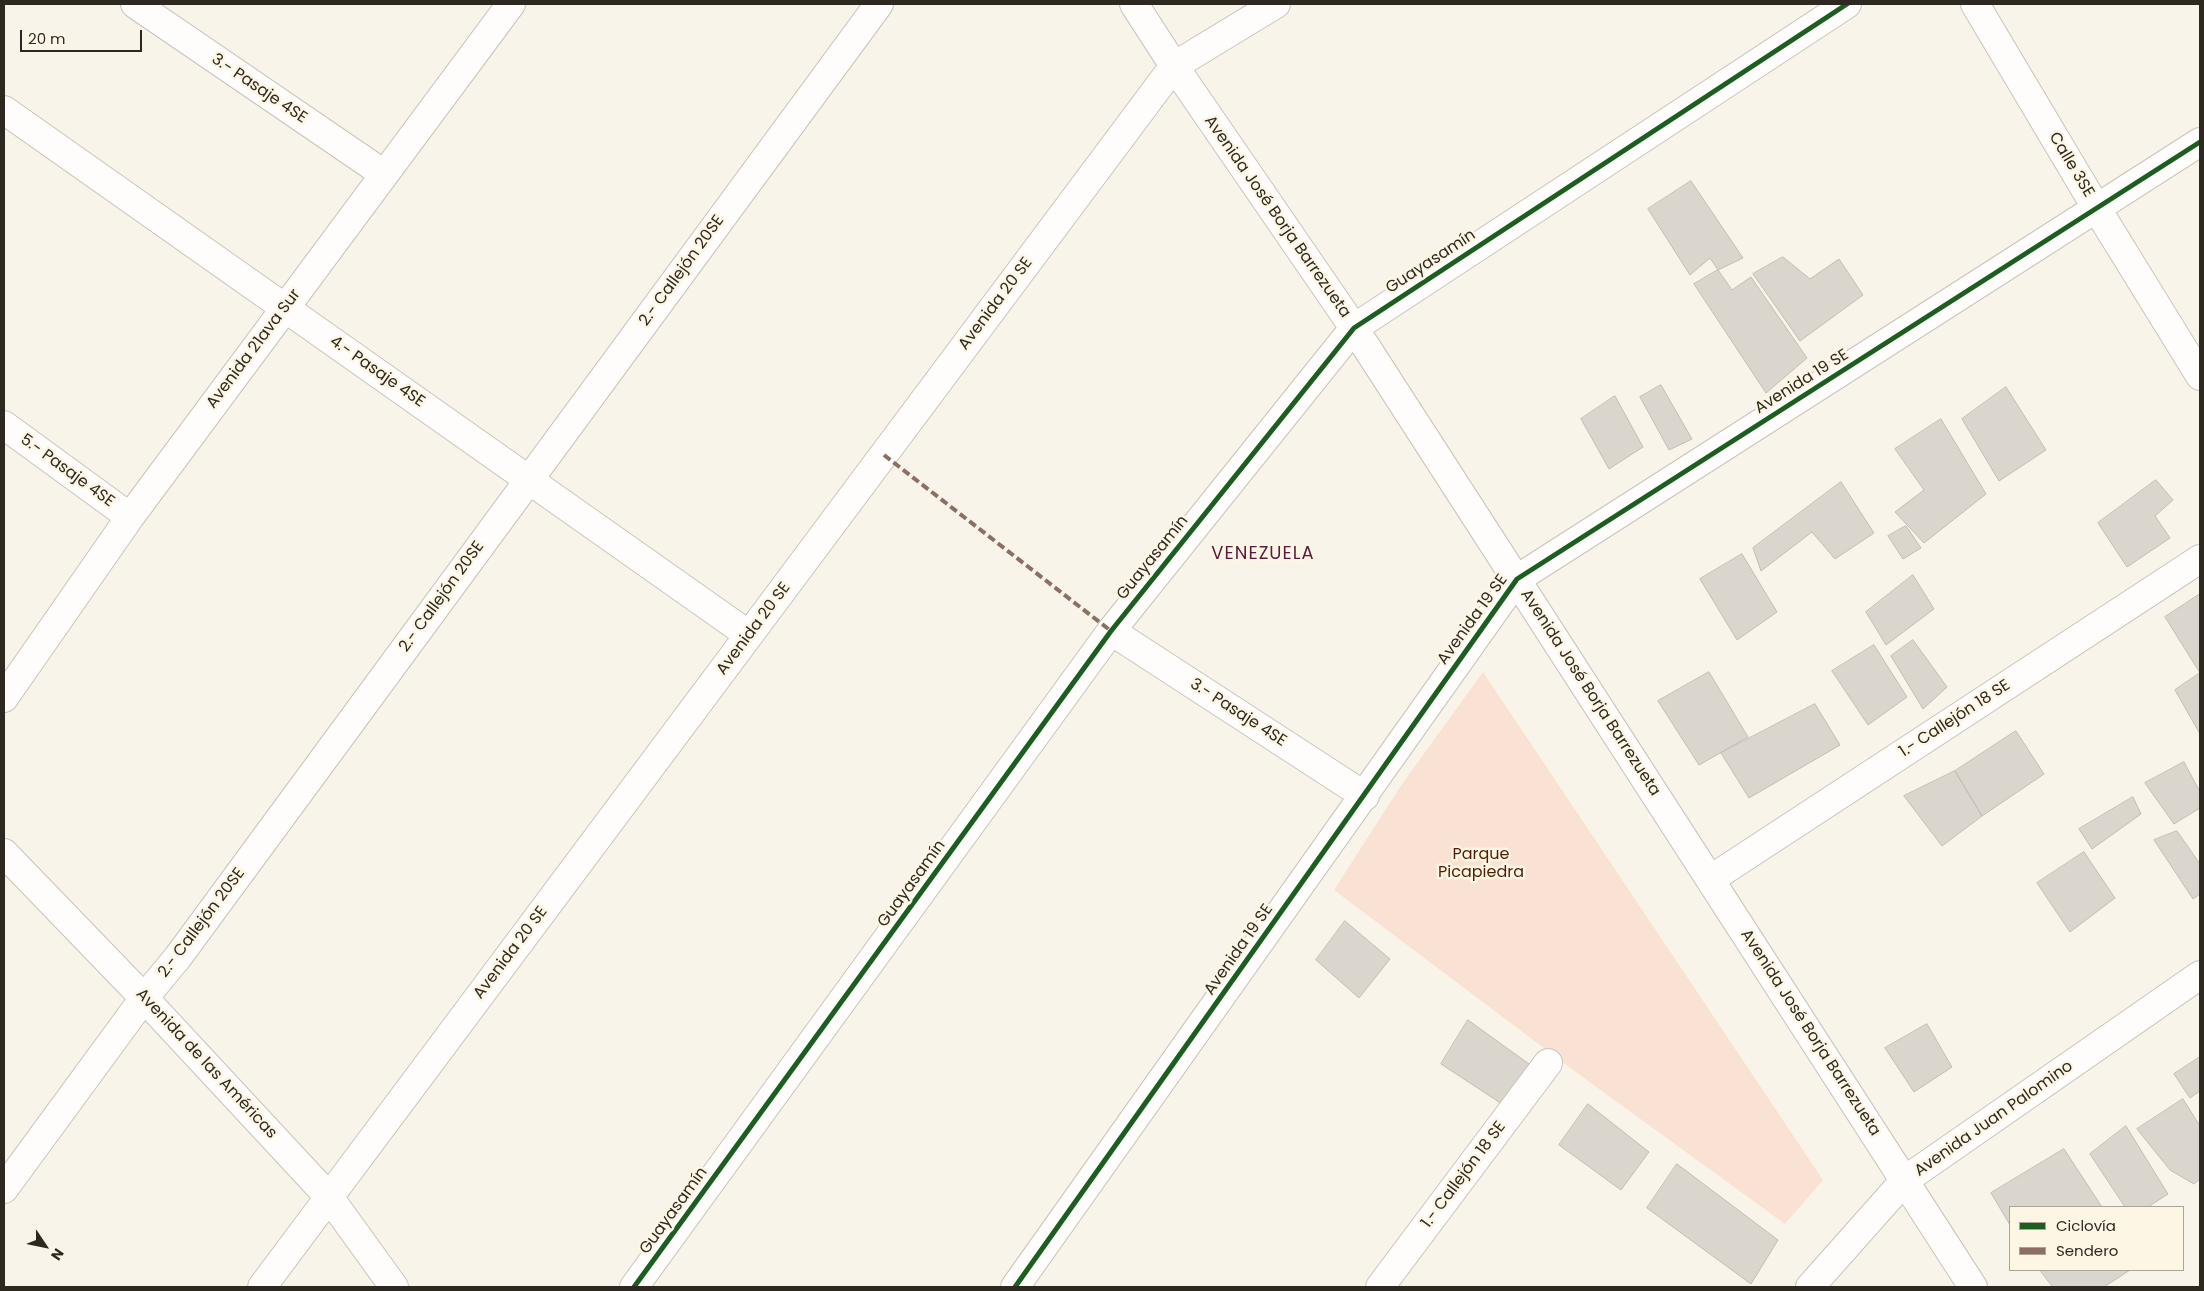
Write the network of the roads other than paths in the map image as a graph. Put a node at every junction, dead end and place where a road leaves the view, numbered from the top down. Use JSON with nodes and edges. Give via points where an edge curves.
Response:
{"nodes":[{"id":1,"x":135,"y":4,"type":"edge"},
{"id":2,"x":511,"y":4,"type":"edge"},
{"id":3,"x":880,"y":4,"type":"edge"},
{"id":4,"x":1134,"y":4,"type":"edge"},
{"id":5,"x":1276,"y":4,"type":"edge"},
{"id":6,"x":1846,"y":4,"type":"edge"},
{"id":7,"x":1975,"y":4,"type":"edge"},
{"id":8,"x":1174,"y":66,"type":"junction"},
{"id":9,"x":4,"y":110,"type":"edge"},
{"id":10,"x":2200,"y":142,"type":"edge"},
{"id":11,"x":384,"y":174,"type":"junction"},
{"id":12,"x":2097,"y":209,"type":"junction"},
{"id":13,"x":285,"y":307,"type":"junction"},
{"id":14,"x":1354,"y":328,"type":"junction"},
{"id":15,"x":2200,"y":376,"type":"edge"},
{"id":16,"x":4,"y":425,"type":"edge"},
{"id":17,"x":528,"y":479,"type":"junction"},
{"id":18,"x":130,"y":517,"type":"junction"},
{"id":19,"x":2200,"y":559,"type":"edge"},
{"id":20,"x":1517,"y":579,"type":"junction"},
{"id":21,"x":1111,"y":631,"type":"junction"},
{"id":22,"x":749,"y":635,"type":"junction"},
{"id":23,"x":4,"y":698,"type":"edge"},
{"id":24,"x":1364,"y":796,"type":"junction"},
{"id":25,"x":4,"y":853,"type":"edge"},
{"id":26,"x":1710,"y":879,"type":"junction"},
{"id":27,"x":2200,"y":975,"type":"edge"},
{"id":28,"x":144,"y":998,"type":"junction"},
{"id":29,"x":1548,"y":1063,"type":"dead end"},
{"id":30,"x":1906,"y":1180,"type":"junction"},
{"id":31,"x":4,"y":1189,"type":"edge"},
{"id":32,"x":329,"y":1197,"type":"junction"},
{"id":33,"x":262,"y":1287,"type":"edge"},
{"id":34,"x":394,"y":1287,"type":"edge"},
{"id":35,"x":634,"y":1287,"type":"edge"},
{"id":36,"x":1015,"y":1287,"type":"edge"},
{"id":37,"x":1380,"y":1287,"type":"edge"},
{"id":38,"x":1810,"y":1287,"type":"edge"},
{"id":39,"x":1973,"y":1287,"type":"edge"}],
"edges":[{"from":1,"to":11,"type":"street","name":"3.- Pasaje 4SE"},
{"from":2,"to":11,"type":"street","name":"Avenida 21ava Sur"},
{"from":3,"to":17,"type":"street","name":"2.- Callejón 20SE"},
{"from":4,"to":8,"type":"street","name":"Avenida José Borja Barrezueta"},
{"from":5,"to":8,"type":"street","name":"Avenida 20 SE"},
{"from":6,"to":14,"type":"street","name":"Guayasamín"},
{"from":7,"to":12,"type":"street","name":"Calle 3SE"},
{"from":8,"to":14,"type":"street","name":"Avenida José Borja Barrezueta"},
{"from":8,"to":22,"type":"street","name":"Avenida 20 SE"},
{"from":9,"to":13,"type":"street","name":"4.- Pasaje 4SE"},
{"from":10,"to":12,"type":"street","name":"Avenida 19 SE"},
{"from":11,"to":13,"type":"street","name":"Avenida 21ava Sur"},
{"from":12,"to":15,"type":"street","name":"Calle 3SE"},
{"from":12,"to":20,"type":"street","name":"Avenida 19 SE"},
{"from":13,"to":17,"type":"street","name":"4.- Pasaje 4SE"},
{"from":13,"to":18,"type":"street","name":"Avenida 21ava Sur"},
{"from":14,"to":20,"type":"street","name":"Avenida José Borja Barrezueta"},
{"from":14,"to":21,"type":"street","name":"Guayasamín"},
{"from":16,"to":18,"type":"street","name":"5.- Pasaje 4SE"},
{"from":17,"to":22,"type":"street","name":"4.- Pasaje 4SE"},
{"from":17,"to":28,"type":"street","name":"2.- Callejón 20SE","via":[[178,957]]},
{"from":18,"to":23,"type":"street","name":"Avenida 21ava Sur"},
{"from":19,"to":26,"type":"street","name":"1.- Callejón 18 SE"},
{"from":20,"to":24,"type":"street","name":"Avenida 19 SE"},
{"from":20,"to":26,"type":"street","name":"Avenida José Borja Barrezueta"},
{"from":21,"to":24,"type":"street","name":"3.- Pasaje 4SE"},
{"from":21,"to":35,"type":"street","name":"Guayasamín"},
{"from":22,"to":32,"type":"street","name":"Avenida 20 SE"},
{"from":24,"to":36,"type":"street","name":"Avenida 19 SE"},
{"from":25,"to":28,"type":"street","name":"Avenida de las Américas"},
{"from":26,"to":30,"type":"street","name":"Avenida José Borja Barrezueta"},
{"from":27,"to":30,"type":"street","name":"Avenida Juan Palomino"},
{"from":28,"to":31,"type":"street","name":"2.- Callejón 20SE"},
{"from":28,"to":32,"type":"street","name":"Avenida de las Américas"},
{"from":29,"to":37,"type":"street","name":"1.- Callejón 18 SE"},
{"from":30,"to":38,"type":"street","name":"Avenida Juan Palomino"},
{"from":30,"to":39,"type":"street","name":"Avenida José Borja Barrezueta"},
{"from":32,"to":33,"type":"street","name":"Avenida 20 SE"},
{"from":32,"to":34,"type":"street","name":"Avenida de las Américas"}]}
